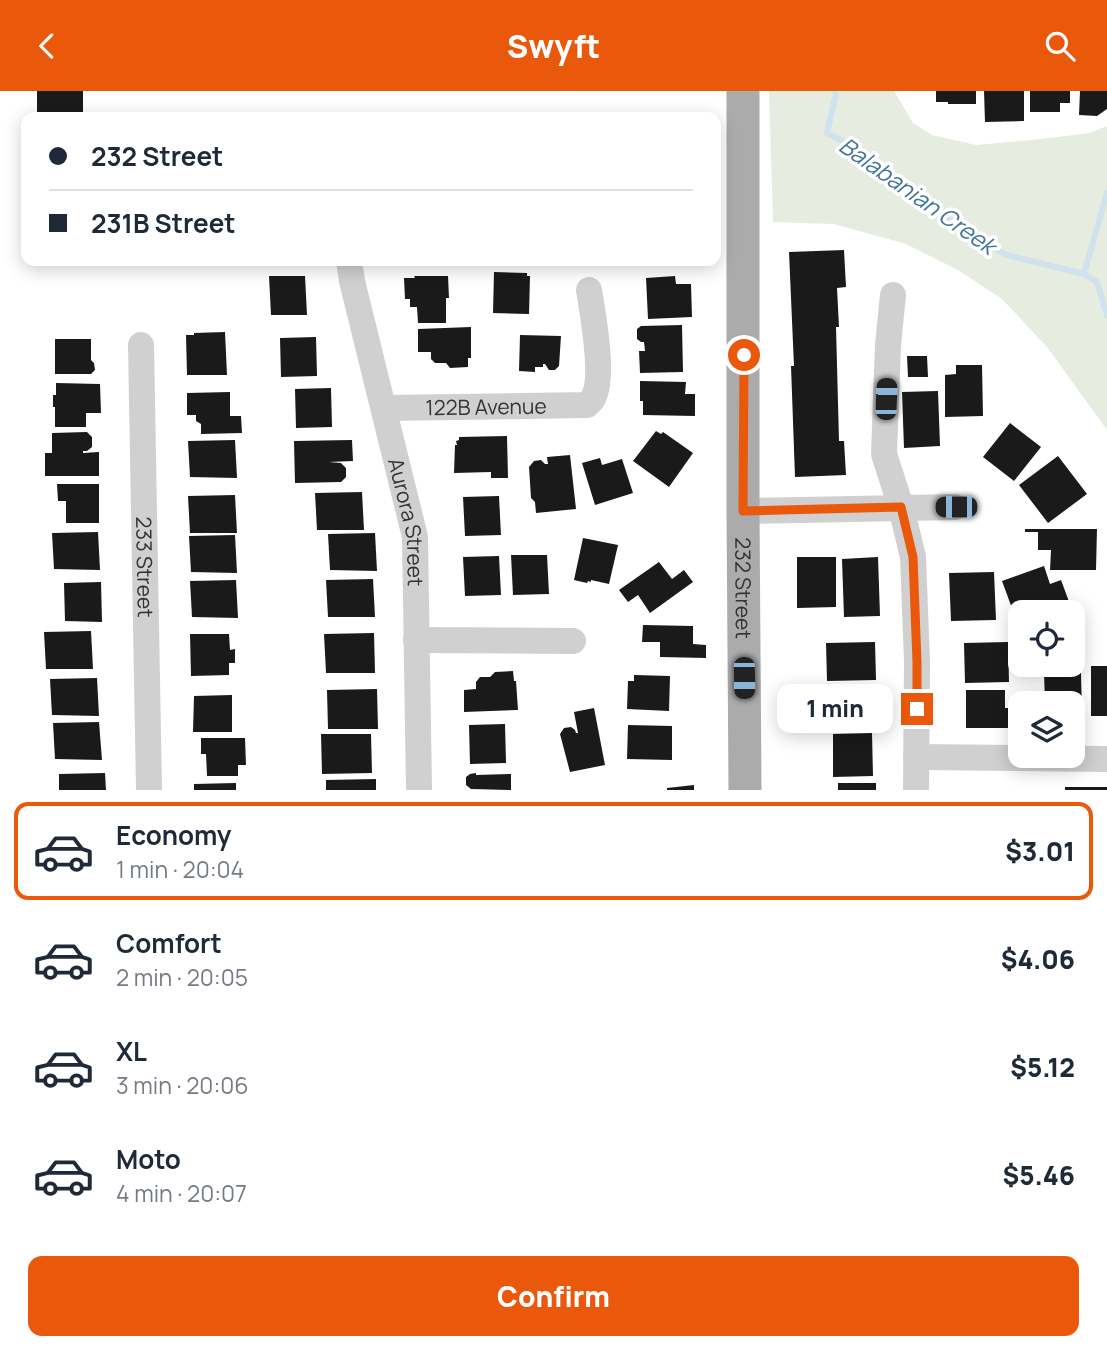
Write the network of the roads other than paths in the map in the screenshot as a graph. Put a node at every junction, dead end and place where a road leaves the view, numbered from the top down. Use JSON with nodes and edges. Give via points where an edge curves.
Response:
{"nodes":[{"id":1,"x":743,"y":91,"type":"edge"},
{"id":2,"x":350,"y":266,"type":"edge"},
{"id":3,"x":589,"y":291,"type":"dead end"},
{"id":4,"x":893,"y":295,"type":"dead end"},
{"id":5,"x":141,"y":345,"type":"dead end"},
{"id":6,"x":384,"y":408,"type":"junction"},
{"id":7,"x":901,"y":507,"type":"junction"},
{"id":8,"x":956,"y":507,"type":"dead end"},
{"id":9,"x":743,"y":511,"type":"junction"},
{"id":10,"x":416,"y":640,"type":"junction"},
{"id":11,"x":573,"y":641,"type":"dead end"},
{"id":12,"x":916,"y":757,"type":"junction"},
{"id":13,"x":1107,"y":758,"type":"edge"},
{"id":14,"x":149,"y":790,"type":"edge"},
{"id":15,"x":419,"y":790,"type":"edge"},
{"id":16,"x":745,"y":790,"type":"edge"},
{"id":17,"x":916,"y":790,"type":"edge"}],
"edges":[{"from":1,"to":9,"type":"main road","name":"232 Street"},
{"from":2,"to":6,"type":"street","name":"Aurora Street"},
{"from":3,"to":6,"type":"street","name":"122B Avenue","via":[[597,383],[587,405]]},
{"from":4,"to":7,"type":"street","via":[[884,454]]},
{"from":5,"to":14,"type":"street","name":"233 Street"},
{"from":6,"to":10,"type":"street","name":"Aurora Street","via":[[415,537]]},
{"from":7,"to":8,"type":"street"},
{"from":7,"to":9,"type":"street"},
{"from":7,"to":12,"type":"street","via":[[913,557]]},
{"from":9,"to":16,"type":"main road","name":"232 Street"},
{"from":10,"to":11,"type":"street"},
{"from":10,"to":15,"type":"street","name":"Aurora Street"},
{"from":12,"to":13,"type":"street"},
{"from":12,"to":17,"type":"street"}]}
